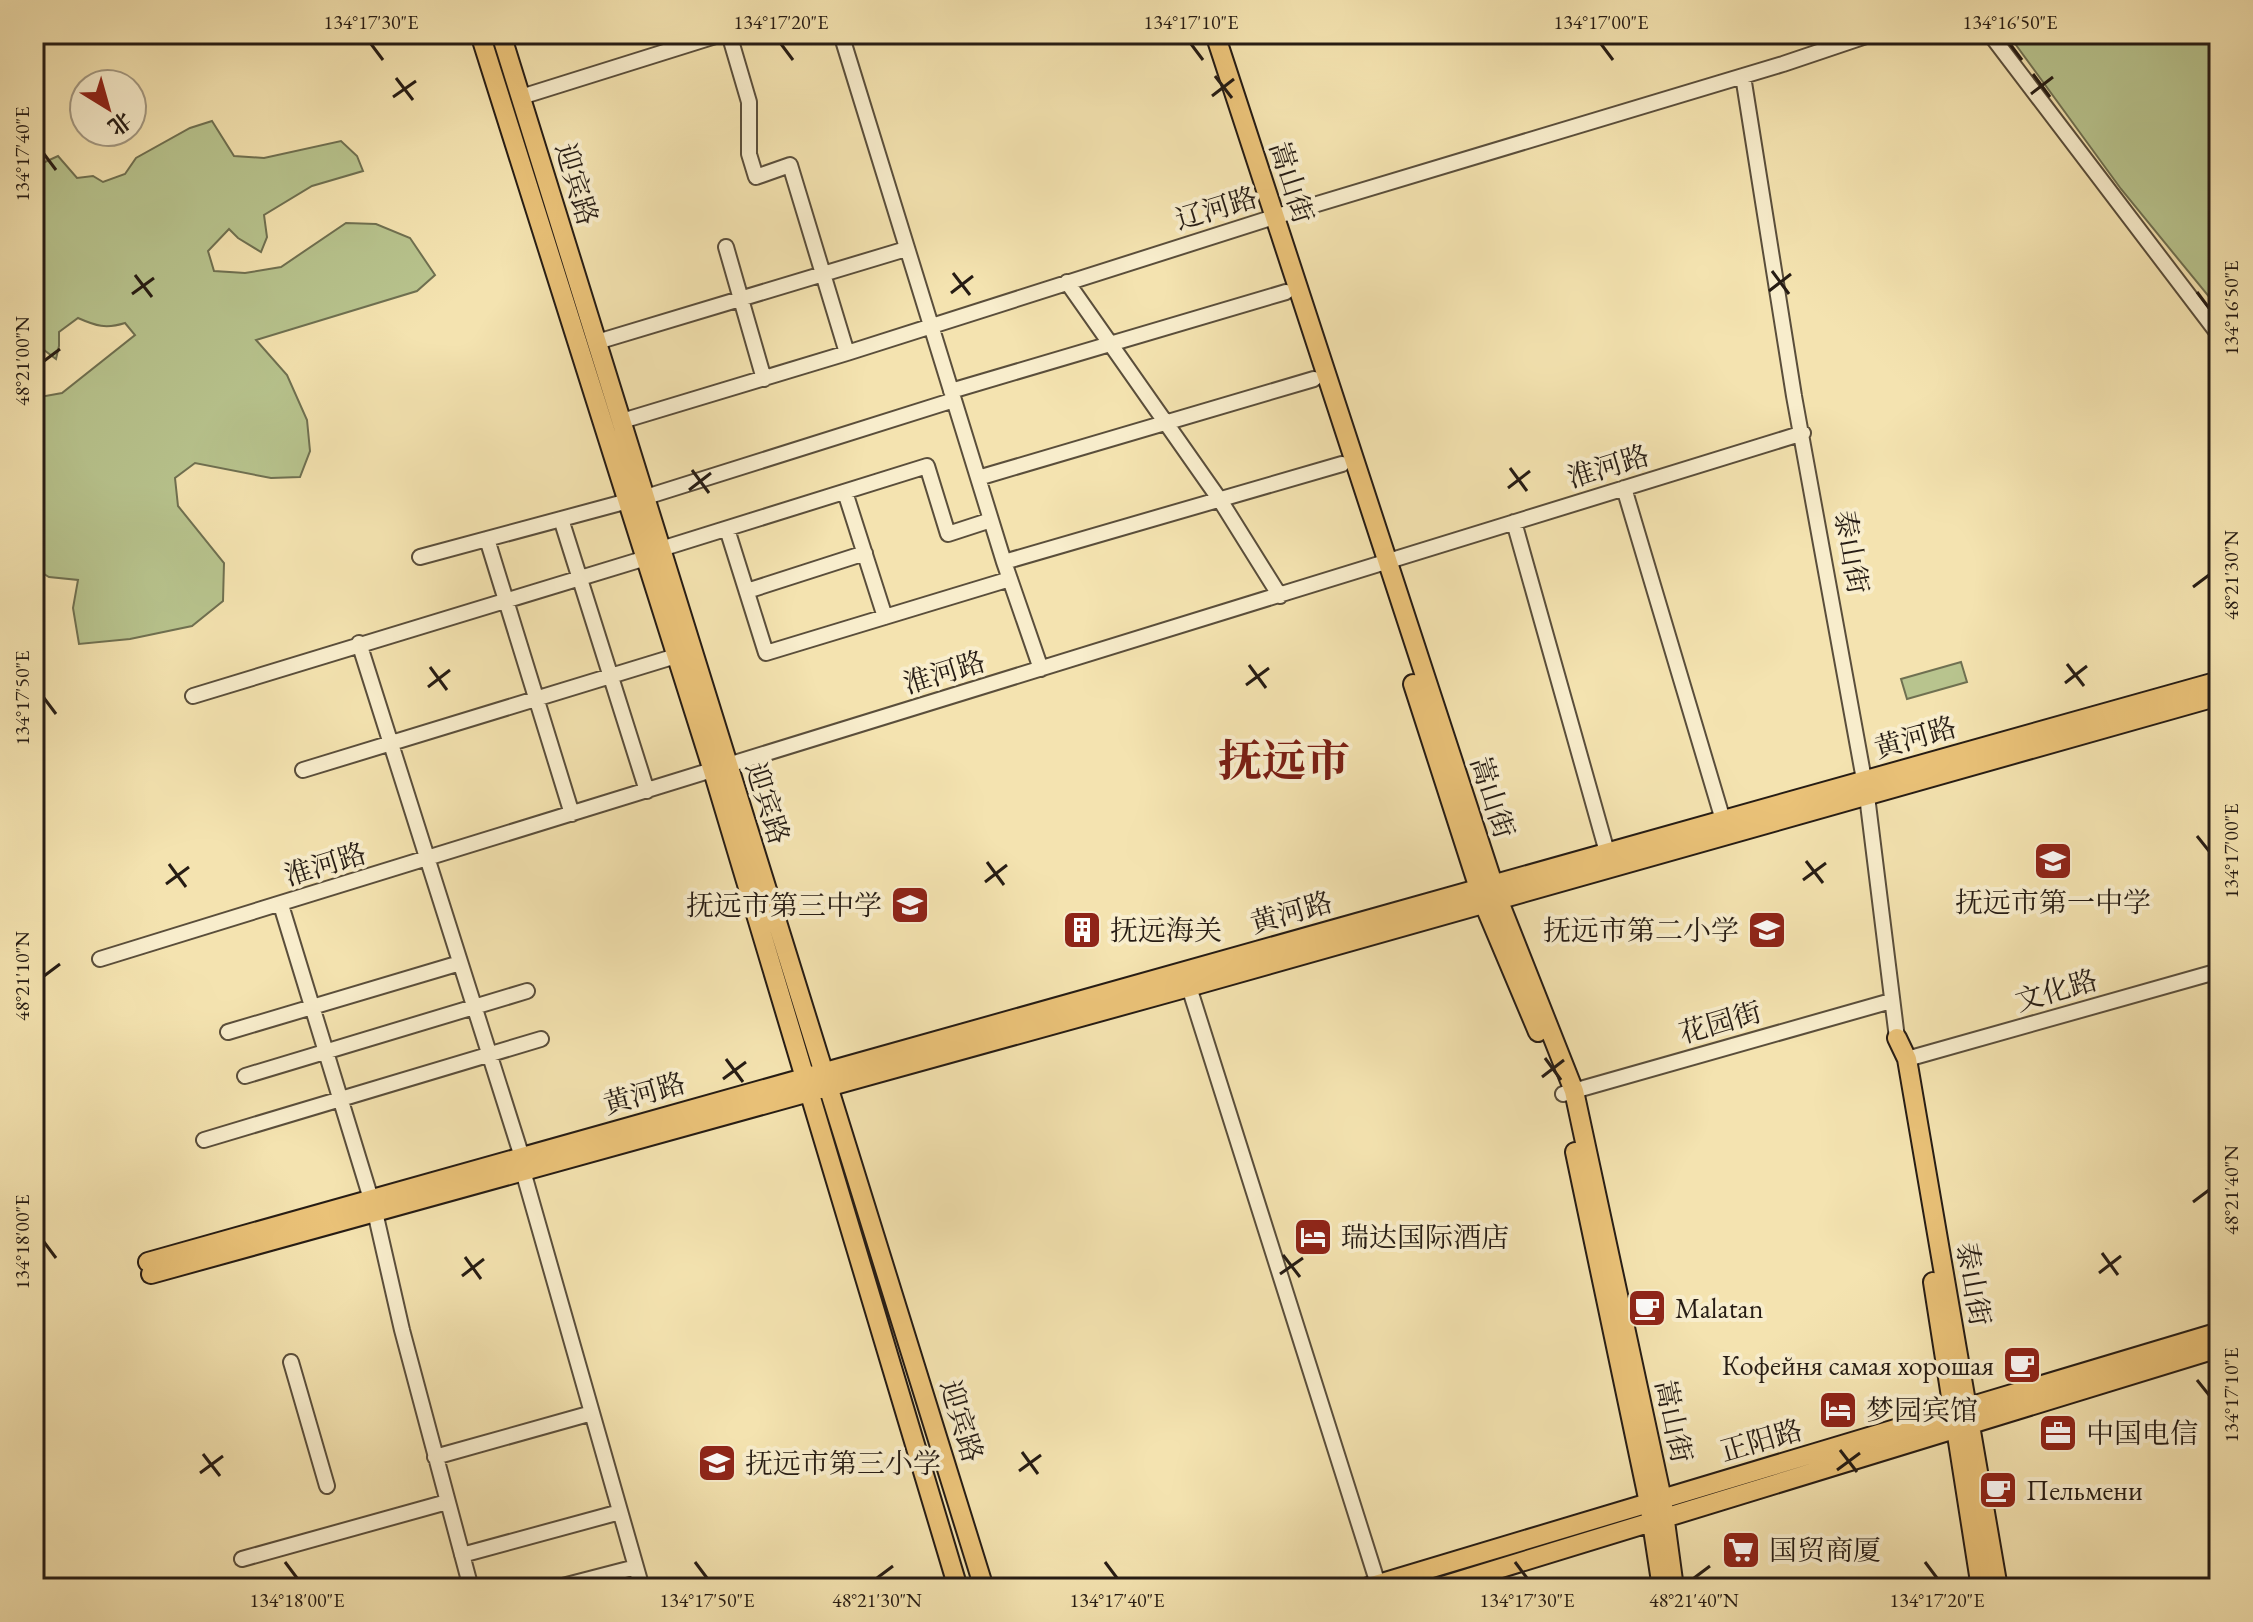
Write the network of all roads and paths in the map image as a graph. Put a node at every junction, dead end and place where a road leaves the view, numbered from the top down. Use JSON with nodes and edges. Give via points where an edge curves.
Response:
{"nodes":[{"id":1,"x":480,"y":34,"type":"edge"},
{"id":2,"x":501,"y":34,"type":"edge"},
{"id":3,"x":722,"y":34,"type":"edge"},
{"id":4,"x":729,"y":34,"type":"edge"},
{"id":5,"x":841,"y":34,"type":"edge"},
{"id":6,"x":1204,"y":34,"type":"edge"},
{"id":7,"x":1215,"y":34,"type":"edge"},
{"id":8,"x":1872,"y":34,"type":"edge"},
{"id":9,"x":1990,"y":34,"type":"edge"},
{"id":10,"x":1743,"y":76,"type":"junction"},
{"id":11,"x":521,"y":97,"type":"junction"},
{"id":12,"x":1269,"y":219,"type":"junction"},
{"id":13,"x":726,"y":247,"type":"dead end"},
{"id":14,"x":906,"y":249,"type":"junction"},
{"id":15,"x":824,"y":274,"type":"junction"},
{"id":16,"x":1067,"y":282,"type":"junction"},
{"id":17,"x":1286,"y":292,"type":"junction"},
{"id":18,"x":742,"y":300,"type":"junction"},
{"id":19,"x":930,"y":325,"type":"junction"},
{"id":20,"x":2219,"y":335,"type":"edge"},
{"id":21,"x":597,"y":342,"type":"junction"},
{"id":22,"x":1112,"y":344,"type":"junction"},
{"id":23,"x":847,"y":353,"type":"junction"},
{"id":24,"x":764,"y":379,"type":"junction"},
{"id":25,"x":1314,"y":379,"type":"junction"},
{"id":26,"x":952,"y":396,"type":"junction"},
{"id":27,"x":622,"y":421,"type":"junction"},
{"id":28,"x":1168,"y":424,"type":"junction"},
{"id":29,"x":1803,"y":433,"type":"junction"},
{"id":30,"x":1342,"y":464,"type":"junction"},
{"id":31,"x":978,"y":478,"type":"junction"},
{"id":32,"x":1624,"y":488,"type":"junction"},
{"id":33,"x":845,"y":492,"type":"junction"},
{"id":34,"x":637,"y":499,"type":"junction"},
{"id":35,"x":1220,"y":500,"type":"junction"},
{"id":36,"x":561,"y":519,"type":"junction"},
{"id":37,"x":991,"y":520,"type":"junction"},
{"id":38,"x":1514,"y":522,"type":"junction"},
{"id":39,"x":727,"y":529,"type":"junction"},
{"id":40,"x":487,"y":539,"type":"junction"},
{"id":41,"x":653,"y":553,"type":"junction"},
{"id":42,"x":865,"y":553,"type":"junction"},
{"id":43,"x":420,"y":557,"type":"dead end"},
{"id":44,"x":1004,"y":562,"type":"junction"},
{"id":45,"x":1380,"y":564,"type":"junction"},
{"id":46,"x":579,"y":577,"type":"junction"},
{"id":47,"x":1010,"y":579,"type":"junction"},
{"id":48,"x":747,"y":591,"type":"junction"},
{"id":49,"x":1280,"y":596,"type":"junction"},
{"id":50,"x":506,"y":598,"type":"junction"},
{"id":51,"x":885,"y":617,"type":"junction"},
{"id":52,"x":359,"y":643,"type":"junction"},
{"id":53,"x":676,"y":656,"type":"junction"},
{"id":54,"x":1041,"y":669,"type":"junction"},
{"id":55,"x":609,"y":677,"type":"junction"},
{"id":56,"x":2219,"y":681,"type":"edge"},
{"id":57,"x":193,"y":696,"type":"dead end"},
{"id":58,"x":2219,"y":696,"type":"edge"},
{"id":59,"x":536,"y":700,"type":"junction"},
{"id":60,"x":391,"y":745,"type":"junction"},
{"id":61,"x":720,"y":768,"type":"junction"},
{"id":62,"x":303,"y":770,"type":"dead end"},
{"id":63,"x":1865,"y":788,"type":"junction"},
{"id":64,"x":647,"y":791,"type":"junction"},
{"id":65,"x":572,"y":814,"type":"junction"},
{"id":66,"x":1723,"y":820,"type":"junction"},
{"id":67,"x":1607,"y":852,"type":"junction"},
{"id":68,"x":428,"y":859,"type":"junction"},
{"id":69,"x":1488,"y":894,"type":"junction"},
{"id":70,"x":281,"y":905,"type":"junction"},
{"id":71,"x":100,"y":959,"type":"dead end"},
{"id":72,"x":460,"y":963,"type":"junction"},
{"id":73,"x":2219,"y":971,"type":"edge"},
{"id":74,"x":1189,"y":987,"type":"junction"},
{"id":75,"x":527,"y":991,"type":"dead end"},
{"id":76,"x":1891,"y":1001,"type":"junction"},
{"id":77,"x":313,"y":1007,"type":"junction"},
{"id":78,"x":475,"y":1007,"type":"junction"},
{"id":79,"x":228,"y":1032,"type":"dead end"},
{"id":80,"x":1897,"y":1038,"type":"junction"},
{"id":81,"x":541,"y":1039,"type":"dead end"},
{"id":82,"x":327,"y":1051,"type":"junction"},
{"id":83,"x":490,"y":1055,"type":"junction"},
{"id":84,"x":1907,"y":1059,"type":"junction"},
{"id":85,"x":245,"y":1076,"type":"dead end"},
{"id":86,"x":827,"y":1078,"type":"junction"},
{"id":87,"x":808,"y":1084,"type":"junction"},
{"id":88,"x":1569,"y":1092,"type":"junction"},
{"id":89,"x":341,"y":1098,"type":"junction"},
{"id":90,"x":204,"y":1140,"type":"dead end"},
{"id":91,"x":522,"y":1164,"type":"junction"},
{"id":92,"x":373,"y":1205,"type":"junction"},
{"id":93,"x":149,"y":1268,"type":"dead end"},
{"id":94,"x":2219,"y":1332,"type":"edge"},
{"id":95,"x":2219,"y":1348,"type":"edge"},
{"id":96,"x":291,"y":1362,"type":"dead end"},
{"id":97,"x":592,"y":1413,"type":"junction"},
{"id":98,"x":1961,"y":1420,"type":"junction"},
{"id":99,"x":435,"y":1457,"type":"junction"},
{"id":100,"x":327,"y":1486,"type":"dead end"},
{"id":101,"x":1656,"y":1501,"type":"junction"},
{"id":102,"x":447,"y":1502,"type":"junction"},
{"id":103,"x":620,"y":1512,"type":"junction"},
{"id":104,"x":1658,"y":1521,"type":"junction"},
{"id":105,"x":462,"y":1555,"type":"junction"},
{"id":106,"x":242,"y":1559,"type":"dead end"},
{"id":107,"x":636,"y":1567,"type":"junction"},
{"id":108,"x":1371,"y":1586,"type":"edge"},
{"id":109,"x":471,"y":1588,"type":"edge"},
{"id":110,"x":555,"y":1588,"type":"edge"},
{"id":111,"x":642,"y":1588,"type":"edge"},
{"id":112,"x":958,"y":1588,"type":"edge"},
{"id":113,"x":984,"y":1588,"type":"edge"},
{"id":114,"x":1436,"y":1588,"type":"edge"},
{"id":115,"x":1662,"y":1588,"type":"edge"},
{"id":116,"x":1674,"y":1588,"type":"edge"},
{"id":117,"x":1981,"y":1588,"type":"edge"},
{"id":118,"x":1998,"y":1588,"type":"edge"}],
"edges":[{"from":1,"to":34,"type":"main road","name":"迎宾路"},
{"from":2,"to":11,"type":"main road","name":"迎宾路"},
{"from":3,"to":11,"type":"street"},
{"from":4,"to":15,"type":"street","via":[[749,102],[749,154],[756,177],[790,165]]},
{"from":5,"to":14,"type":"street"},
{"from":6,"to":12,"type":"main road","name":"嵩山街"},
{"from":7,"to":12,"type":"main road","name":"嵩山街"},
{"from":8,"to":10,"type":"street","name":"辽河路"},
{"from":9,"to":20,"type":"street"},
{"from":10,"to":12,"type":"street","name":"辽河路"},
{"from":10,"to":29,"type":"street","name":"泰山街"},
{"from":11,"to":21,"type":"main road","name":"迎宾路"},
{"from":12,"to":16,"type":"street","name":"辽河路"},
{"from":12,"to":17,"type":"main road","name":"嵩山街"},
{"from":12,"to":45,"type":"main road","name":"嵩山街"},
{"from":13,"to":18,"type":"street"},
{"from":14,"to":15,"type":"street"},
{"from":14,"to":19,"type":"street"},
{"from":15,"to":18,"type":"street"},
{"from":15,"to":23,"type":"street"},
{"from":16,"to":19,"type":"street","name":"辽河路"},
{"from":16,"to":22,"type":"street"},
{"from":17,"to":22,"type":"street"},
{"from":17,"to":25,"type":"main road","name":"嵩山街"},
{"from":18,"to":21,"type":"street"},
{"from":18,"to":24,"type":"street"},
{"from":19,"to":23,"type":"street","name":"辽河路"},
{"from":19,"to":26,"type":"street"},
{"from":21,"to":27,"type":"main road","name":"迎宾路"},
{"from":22,"to":26,"type":"street"},
{"from":22,"to":28,"type":"street"},
{"from":23,"to":24,"type":"street","name":"辽河路"},
{"from":24,"to":27,"type":"street","name":"辽河路"},
{"from":25,"to":28,"type":"street"},
{"from":25,"to":30,"type":"main road","name":"嵩山街"},
{"from":26,"to":31,"type":"street"},
{"from":26,"to":34,"type":"street"},
{"from":27,"to":34,"type":"main road","name":"迎宾路"},
{"from":28,"to":31,"type":"street"},
{"from":28,"to":35,"type":"street"},
{"from":29,"to":32,"type":"street","name":"淮河路"},
{"from":29,"to":63,"type":"street","name":"泰山街"},
{"from":30,"to":35,"type":"street"},
{"from":30,"to":45,"type":"main road","name":"嵩山街"},
{"from":31,"to":37,"type":"street"},
{"from":32,"to":38,"type":"street","name":"淮河路"},
{"from":32,"to":66,"type":"street"},
{"from":33,"to":37,"type":"street","via":[[927,466],[948,534]]},
{"from":33,"to":39,"type":"street"},
{"from":33,"to":42,"type":"street"},
{"from":34,"to":36,"type":"street"},
{"from":34,"to":41,"type":"main road","name":"迎宾路"},
{"from":35,"to":44,"type":"street"},
{"from":35,"to":49,"type":"street"},
{"from":36,"to":40,"type":"street"},
{"from":36,"to":46,"type":"street"},
{"from":37,"to":44,"type":"street"},
{"from":38,"to":45,"type":"street","name":"淮河路"},
{"from":38,"to":67,"type":"street"},
{"from":39,"to":41,"type":"street"},
{"from":39,"to":48,"type":"street"},
{"from":40,"to":43,"type":"street"},
{"from":40,"to":50,"type":"street"},
{"from":41,"to":46,"type":"street"},
{"from":41,"to":53,"type":"main road","name":"迎宾路"},
{"from":41,"to":61,"type":"main road","name":"迎宾路"},
{"from":42,"to":48,"type":"street"},
{"from":42,"to":51,"type":"street"},
{"from":44,"to":47,"type":"street"},
{"from":45,"to":49,"type":"street","name":"淮河路"},
{"from":45,"to":69,"type":"main road","name":"嵩山街"},
{"from":46,"to":50,"type":"street"},
{"from":46,"to":55,"type":"street"},
{"from":47,"to":51,"type":"street"},
{"from":47,"to":54,"type":"street"},
{"from":48,"to":51,"type":"street","via":[[766,653]]},
{"from":49,"to":54,"type":"street","name":"淮河路"},
{"from":50,"to":52,"type":"street"},
{"from":50,"to":59,"type":"street"},
{"from":52,"to":57,"type":"street"},
{"from":52,"to":60,"type":"street"},
{"from":53,"to":55,"type":"street"},
{"from":53,"to":61,"type":"main road","name":"迎宾路"},
{"from":54,"to":61,"type":"street","name":"淮河路"},
{"from":55,"to":59,"type":"street"},
{"from":55,"to":64,"type":"street"},
{"from":56,"to":63,"type":"main road","name":"黄河路"},
{"from":58,"to":63,"type":"main road","name":"黄河路"},
{"from":59,"to":60,"type":"street"},
{"from":59,"to":65,"type":"street"},
{"from":60,"to":62,"type":"street"},
{"from":60,"to":68,"type":"street"},
{"from":61,"to":64,"type":"street","name":"淮河路"},
{"from":61,"to":86,"type":"main road","name":"迎宾路"},
{"from":61,"to":87,"type":"main road","name":"迎宾路"},
{"from":63,"to":66,"type":"main road","name":"黄河路"},
{"from":63,"to":69,"type":"main road","name":"黄河路"},
{"from":63,"to":76,"type":"street","name":"泰山街"},
{"from":64,"to":65,"type":"street","name":"淮河路"},
{"from":65,"to":68,"type":"street","name":"淮河路"},
{"from":66,"to":67,"type":"main road","name":"黄河路"},
{"from":67,"to":69,"type":"main road","name":"黄河路"},
{"from":68,"to":70,"type":"street","name":"淮河路"},
{"from":68,"to":72,"type":"street"},
{"from":69,"to":74,"type":"main road","name":"黄河路"},
{"from":69,"to":86,"type":"main road","name":"黄河路"},
{"from":69,"to":88,"type":"main road","name":"嵩山街"},
{"from":70,"to":71,"type":"street","name":"淮河路"},
{"from":70,"to":77,"type":"street"},
{"from":72,"to":77,"type":"street"},
{"from":72,"to":78,"type":"street"},
{"from":73,"to":84,"type":"street","name":"文化路"},
{"from":74,"to":86,"type":"main road","name":"黄河路"},
{"from":74,"to":108,"type":"street"},
{"from":75,"to":78,"type":"street"},
{"from":76,"to":80,"type":"street","name":"泰山街"},
{"from":76,"to":88,"type":"street","name":"花园街"},
{"from":77,"to":79,"type":"street"},
{"from":77,"to":82,"type":"street"},
{"from":78,"to":82,"type":"street"},
{"from":78,"to":83,"type":"street"},
{"from":80,"to":84,"type":"main road","name":"泰山街"},
{"from":80,"to":98,"type":"main road","name":"泰山街"},
{"from":81,"to":83,"type":"street"},
{"from":82,"to":85,"type":"street"},
{"from":82,"to":89,"type":"street"},
{"from":83,"to":89,"type":"street"},
{"from":83,"to":91,"type":"street"},
{"from":84,"to":98,"type":"main road","name":"泰山街"},
{"from":86,"to":87,"type":"main road","name":"黄河路"},
{"from":86,"to":113,"type":"main road","name":"迎宾路"},
{"from":87,"to":91,"type":"main road","name":"黄河路"},
{"from":87,"to":112,"type":"main road","name":"迎宾路"},
{"from":88,"to":101,"type":"main road","name":"嵩山街"},
{"from":89,"to":90,"type":"street"},
{"from":89,"to":92,"type":"street"},
{"from":91,"to":92,"type":"main road","name":"黄河路"},
{"from":91,"to":97,"type":"street"},
{"from":92,"to":93,"type":"main road","name":"黄河路"},
{"from":92,"to":99,"type":"street"},
{"from":94,"to":98,"type":"main road","name":"正阳路"},
{"from":95,"to":98,"type":"main road","name":"正阳路"},
{"from":96,"to":100,"type":"street"},
{"from":97,"to":99,"type":"street"},
{"from":97,"to":103,"type":"street"},
{"from":98,"to":101,"type":"main road","name":"正阳路"},
{"from":98,"to":104,"type":"main road","name":"正阳路"},
{"from":98,"to":117,"type":"main road","name":"泰山街"},
{"from":98,"to":118,"type":"main road","name":"泰山街"},
{"from":99,"to":102,"type":"street"},
{"from":101,"to":104,"type":"main road","name":"嵩山街"},
{"from":101,"to":108,"type":"main road","name":"正阳路"},
{"from":102,"to":105,"type":"street"},
{"from":102,"to":106,"type":"street"},
{"from":103,"to":105,"type":"street"},
{"from":103,"to":107,"type":"street"},
{"from":104,"to":114,"type":"main road","name":"正阳路"},
{"from":104,"to":115,"type":"main road","name":"嵩山街"},
{"from":104,"to":116,"type":"main road","name":"嵩山街"},
{"from":105,"to":109,"type":"street"},
{"from":107,"to":110,"type":"street"},
{"from":107,"to":111,"type":"street"}]}
